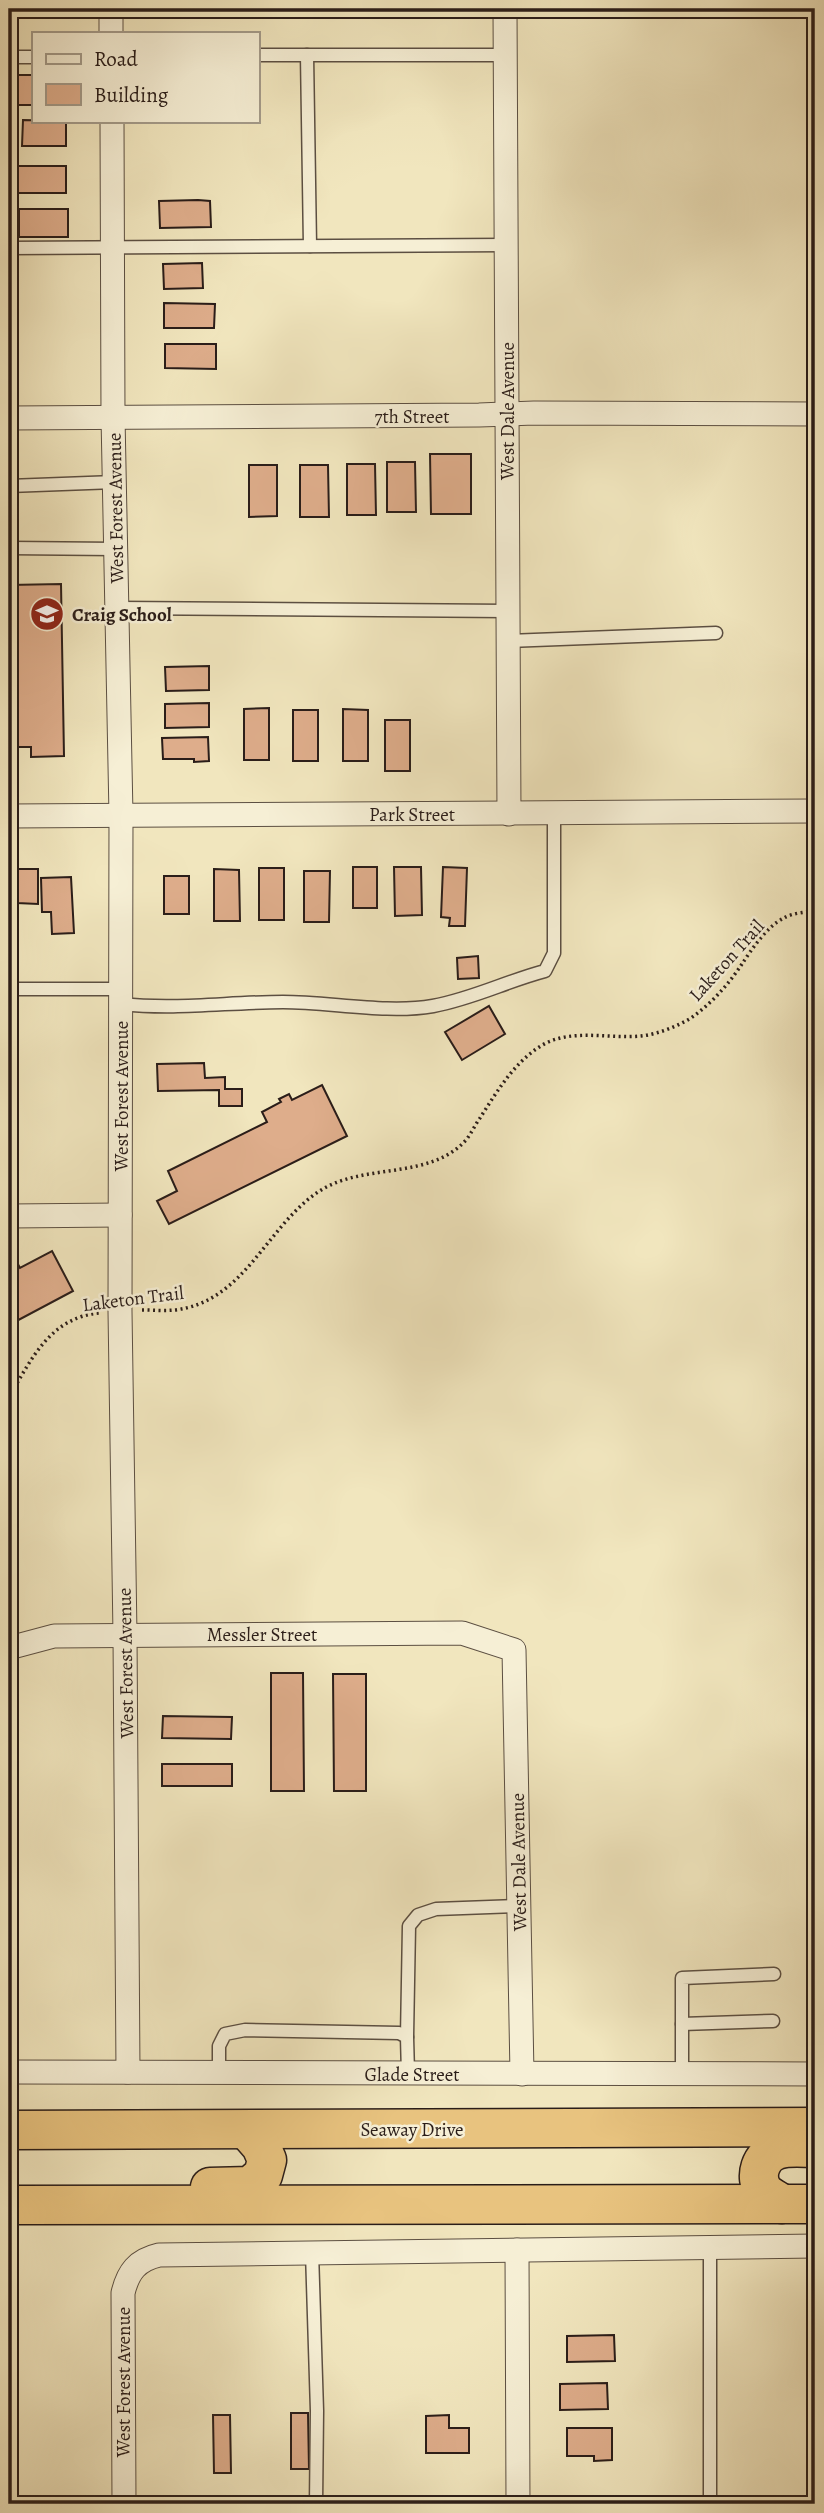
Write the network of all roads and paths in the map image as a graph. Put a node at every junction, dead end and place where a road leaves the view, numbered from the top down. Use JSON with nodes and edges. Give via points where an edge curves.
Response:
{"nodes":[{"id":1,"x":111,"y":9,"type":"edge"},
{"id":2,"x":505,"y":9,"type":"edge"},
{"id":3,"x":111,"y":32,"type":"edge"},
{"id":4,"x":259,"y":55,"type":"edge"},
{"id":5,"x":307,"y":55,"type":"junction"},
{"id":6,"x":505,"y":55,"type":"junction"},
{"id":7,"x":9,"y":57,"type":"edge"},
{"id":8,"x":32,"y":57,"type":"edge"},
{"id":9,"x":112,"y":122,"type":"edge"},
{"id":10,"x":506,"y":245,"type":"junction"},
{"id":11,"x":310,"y":246,"type":"junction"},
{"id":12,"x":9,"y":248,"type":"edge"},
{"id":13,"x":113,"y":248,"type":"junction"},
{"id":14,"x":815,"y":414,"type":"edge"},
{"id":15,"x":507,"y":415,"type":"junction"},
{"id":16,"x":113,"y":417,"type":"junction"},
{"id":17,"x":9,"y":418,"type":"edge"},
{"id":18,"x":115,"y":482,"type":"junction"},
{"id":19,"x":9,"y":486,"type":"edge"},
{"id":20,"x":9,"y":548,"type":"edge"},
{"id":21,"x":116,"y":549,"type":"junction"},
{"id":22,"x":117,"y":608,"type":"junction"},
{"id":23,"x":508,"y":611,"type":"junction"},
{"id":24,"x":716,"y":632,"type":"dead end"},
{"id":25,"x":508,"y":641,"type":"junction"},
{"id":26,"x":815,"y":811,"type":"edge"},
{"id":27,"x":554,"y":813,"type":"junction"},
{"id":28,"x":509,"y":814,"type":"junction"},
{"id":29,"x":121,"y":815,"type":"junction"},
{"id":30,"x":9,"y":816,"type":"edge"},
{"id":31,"x":815,"y":911,"type":"edge"},
{"id":32,"x":9,"y":989,"type":"edge"},
{"id":33,"x":122,"y":996,"type":"junction"},
{"id":34,"x":120,"y":1215,"type":"junction"},
{"id":35,"x":9,"y":1216,"type":"edge"},
{"id":36,"x":120,"y":1311,"type":"junction"},
{"id":37,"x":9,"y":1397,"type":"edge"},
{"id":38,"x":125,"y":1635,"type":"junction"},
{"id":39,"x":9,"y":1648,"type":"edge"},
{"id":40,"x":514,"y":1650,"type":"joint"},
{"id":41,"x":519,"y":1906,"type":"junction"},
{"id":42,"x":774,"y":1974,"type":"dead end"},
{"id":43,"x":773,"y":2021,"type":"dead end"},
{"id":44,"x":682,"y":2024,"type":"junction"},
{"id":45,"x":407,"y":2037,"type":"junction"},
{"id":46,"x":9,"y":2072,"type":"edge"},
{"id":47,"x":128,"y":2072,"type":"junction"},
{"id":48,"x":219,"y":2072,"type":"junction"},
{"id":49,"x":408,"y":2074,"type":"junction"},
{"id":50,"x":522,"y":2074,"type":"junction"},
{"id":51,"x":682,"y":2074,"type":"junction"},
{"id":52,"x":815,"y":2074,"type":"edge"},
{"id":53,"x":815,"y":2127,"type":"edge"},
{"id":54,"x":9,"y":2130,"type":"edge"},
{"id":55,"x":247,"y":2130,"type":"junction"},
{"id":56,"x":815,"y":2148,"type":"edge"},
{"id":57,"x":9,"y":2188,"type":"edge"},
{"id":58,"x":799,"y":2204,"type":"edge"},
{"id":59,"x":9,"y":2205,"type":"edge"},
{"id":60,"x":815,"y":2246,"type":"edge"},
{"id":61,"x":710,"y":2247,"type":"junction"},
{"id":62,"x":517,"y":2250,"type":"junction"},
{"id":63,"x":312,"y":2252,"type":"junction"},
{"id":64,"x":124,"y":2504,"type":"edge"},
{"id":65,"x":316,"y":2504,"type":"edge"},
{"id":66,"x":518,"y":2504,"type":"edge"},
{"id":67,"x":710,"y":2504,"type":"edge"}],
"edges":[{"from":1,"to":3,"type":"street"},
{"from":2,"to":6,"type":"street","name":"West Dale Avenue"},
{"from":4,"to":5,"type":"lane"},
{"from":5,"to":6,"type":"lane"},
{"from":5,"to":11,"type":"lane"},
{"from":6,"to":10,"type":"street","name":"West Dale Avenue"},
{"from":7,"to":8,"type":"lane"},
{"from":9,"to":13,"type":"street","name":"West Forest Avenue"},
{"from":10,"to":11,"type":"lane"},
{"from":10,"to":15,"type":"street","name":"West Dale Avenue"},
{"from":11,"to":13,"type":"lane"},
{"from":12,"to":13,"type":"lane"},
{"from":13,"to":16,"type":"street","name":"West Forest Avenue"},
{"from":14,"to":15,"type":"street","name":"7th Street"},
{"from":15,"to":16,"type":"street","name":"7th Street"},
{"from":15,"to":23,"type":"street","name":"West Dale Avenue"},
{"from":16,"to":17,"type":"street","name":"7th Street"},
{"from":16,"to":18,"type":"street","name":"West Forest Avenue"},
{"from":18,"to":19,"type":"lane"},
{"from":18,"to":21,"type":"street","name":"West Forest Avenue"},
{"from":20,"to":21,"type":"lane"},
{"from":21,"to":22,"type":"street","name":"West Forest Avenue"},
{"from":22,"to":23,"type":"lane"},
{"from":22,"to":29,"type":"street","name":"West Forest Avenue"},
{"from":23,"to":25,"type":"street","name":"West Dale Avenue"},
{"from":24,"to":25,"type":"lane"},
{"from":25,"to":28,"type":"street","name":"West Dale Avenue"},
{"from":26,"to":27,"type":"street","name":"Park Street"},
{"from":27,"to":28,"type":"street","name":"Park Street"},
{"from":27,"to":33,"type":"lane","via":[[554,953],[545,971],[430,1006],[284,1002],[183,1007]]},
{"from":28,"to":29,"type":"street","name":"Park Street"},
{"from":29,"to":30,"type":"street","name":"Park Street"},
{"from":29,"to":33,"type":"street","name":"West Forest Avenue"},
{"from":31,"to":36,"type":"path","name":"Laketon Trail","via":[[784,918],[756,943],[717,996],[678,1026],[642,1036],[575,1036],[548,1042],[506,1078],[465,1141],[414,1167],[363,1173],[318,1192],[292,1212],[237,1281],[213,1298],[176,1310]]},
{"from":32,"to":33,"type":"lane"},
{"from":33,"to":34,"type":"street","name":"West Forest Avenue"},
{"from":34,"to":35,"type":"street"},
{"from":34,"to":36,"type":"street","name":"West Forest Avenue"},
{"from":36,"to":37,"type":"path","name":"Laketon Trail","via":[[87,1314],[58,1327],[39,1346]]},
{"from":36,"to":38,"type":"street","name":"West Forest Avenue"},
{"from":38,"to":39,"type":"street","name":"Messler Street","via":[[54,1636]]},
{"from":38,"to":40,"type":"street","name":"Messler Street","via":[[462,1633]]},
{"from":38,"to":47,"type":"street","name":"West Forest Avenue"},
{"from":40,"to":41,"type":"street","name":"West Dale Avenue"},
{"from":41,"to":45,"type":"lane","via":[[436,1909],[418,1915],[409,1926]]},
{"from":41,"to":50,"type":"street","name":"West Dale Avenue"},
{"from":42,"to":44,"type":"lane","via":[[682,1978]]},
{"from":43,"to":44,"type":"lane"},
{"from":44,"to":51,"type":"lane"},
{"from":45,"to":48,"type":"lane","via":[[400,2033],[245,2030],[225,2034],[219,2046]]},
{"from":45,"to":49,"type":"lane"},
{"from":46,"to":47,"type":"street","name":"Glade Street"},
{"from":47,"to":48,"type":"street","name":"Glade Street"},
{"from":48,"to":49,"type":"street","name":"Glade Street"},
{"from":49,"to":50,"type":"street","name":"Glade Street"},
{"from":50,"to":51,"type":"street","name":"Glade Street"},
{"from":51,"to":52,"type":"street","name":"Glade Street"},
{"from":53,"to":55,"type":"highway","name":"Seaway Drive"},
{"from":54,"to":55,"type":"highway","name":"Seaway Drive"},
{"from":55,"to":57,"type":"highway","via":[[267,2160],[262,2175],[250,2186]]},
{"from":56,"to":58,"type":"highway","via":[[783,2148],[763,2159],[759,2175],[765,2192]]},
{"from":58,"to":59,"type":"highway"},
{"from":60,"to":61,"type":"street"},
{"from":61,"to":62,"type":"street"},
{"from":61,"to":67,"type":"lane"},
{"from":62,"to":63,"type":"street"},
{"from":62,"to":66,"type":"street"},
{"from":63,"to":64,"type":"street","name":"West Forest Avenue","via":[[159,2255],[130,2272],[123,2293]]},
{"from":63,"to":65,"type":"lane"}]}
